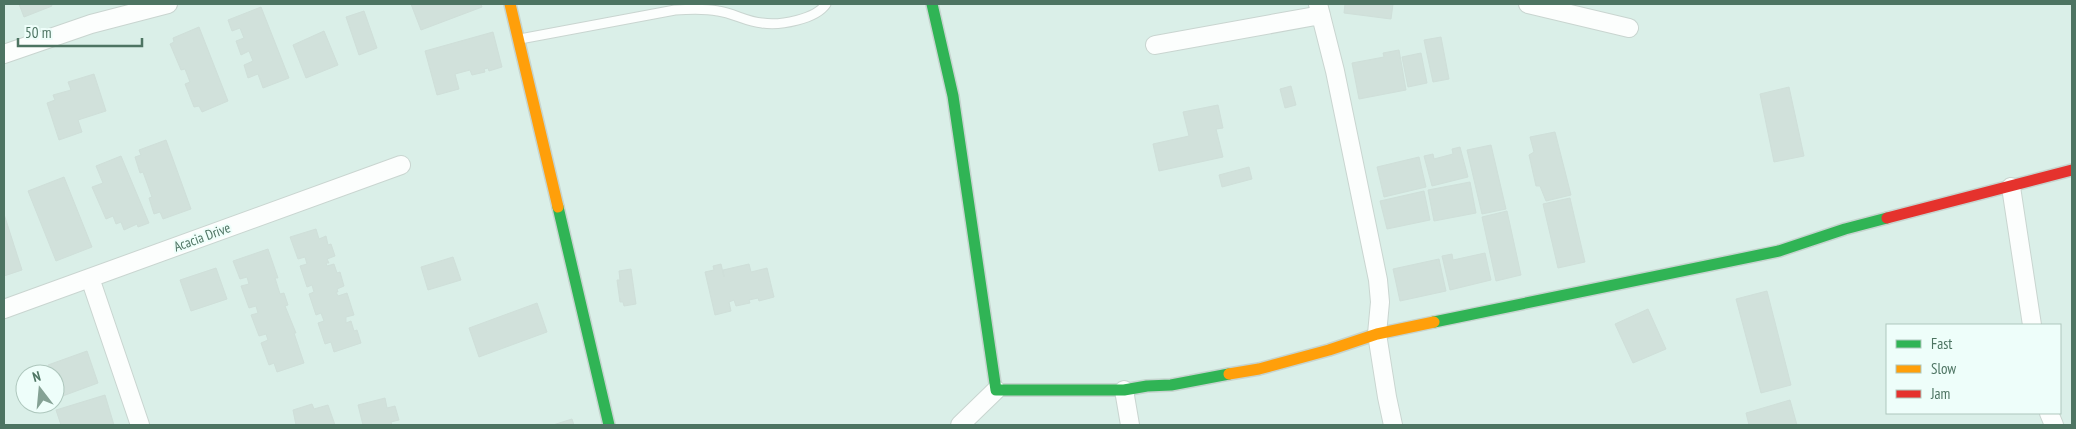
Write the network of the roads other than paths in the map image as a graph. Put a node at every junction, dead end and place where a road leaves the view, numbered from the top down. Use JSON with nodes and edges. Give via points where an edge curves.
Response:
{"nodes":[{"id":1,"x":168,"y":4,"type":"edge"},
{"id":2,"x":510,"y":4,"type":"edge"},
{"id":3,"x":826,"y":4,"type":"edge"},
{"id":4,"x":932,"y":4,"type":"edge"},
{"id":5,"x":1528,"y":4,"type":"edge"},
{"id":6,"x":1319,"y":10,"type":"edge"},
{"id":7,"x":1629,"y":28,"type":"dead end"},
{"id":8,"x":518,"y":40,"type":"junction"},
{"id":9,"x":1155,"y":45,"type":"dead end"},
{"id":10,"x":4,"y":54,"type":"edge"},
{"id":11,"x":401,"y":165,"type":"dead end"},
{"id":12,"x":2072,"y":170,"type":"edge"},
{"id":13,"x":2011,"y":186,"type":"junction"},
{"id":14,"x":90,"y":278,"type":"junction"},
{"id":15,"x":4,"y":309,"type":"edge"},
{"id":16,"x":2032,"y":324,"type":"edge"},
{"id":17,"x":1377,"y":334,"type":"junction"},
{"id":18,"x":996,"y":390,"type":"junction"},
{"id":19,"x":1124,"y":390,"type":"junction"},
{"id":20,"x":140,"y":425,"type":"edge"},
{"id":21,"x":609,"y":425,"type":"edge"},
{"id":22,"x":960,"y":425,"type":"edge"},
{"id":23,"x":1130,"y":425,"type":"edge"},
{"id":24,"x":1393,"y":425,"type":"edge"}],
"edges":[{"from":1,"to":10,"type":"street","via":[[91,24]]},
{"from":2,"to":8,"type":"street"},
{"from":3,"to":8,"type":"lane","via":[[808,17],[786,23],[762,24],[695,8]]},
{"from":4,"to":18,"type":"street","via":[[953,96]]},
{"from":5,"to":7,"type":"street"},
{"from":6,"to":9,"type":"street"},
{"from":6,"to":17,"type":"street","via":[[1335,71],[1378,280]]},
{"from":8,"to":21,"type":"street"},
{"from":11,"to":14,"type":"street","name":"Acacia Drive"},
{"from":12,"to":13,"type":"street"},
{"from":13,"to":16,"type":"street"},
{"from":13,"to":17,"type":"street","via":[[1845,229],[1771,253]]},
{"from":14,"to":15,"type":"street","name":"Acacia Drive"},
{"from":14,"to":20,"type":"street"},
{"from":17,"to":19,"type":"street","via":[[1259,369]]},
{"from":17,"to":24,"type":"street"},
{"from":18,"to":19,"type":"street"},
{"from":18,"to":22,"type":"street"},
{"from":19,"to":23,"type":"street"}]}
